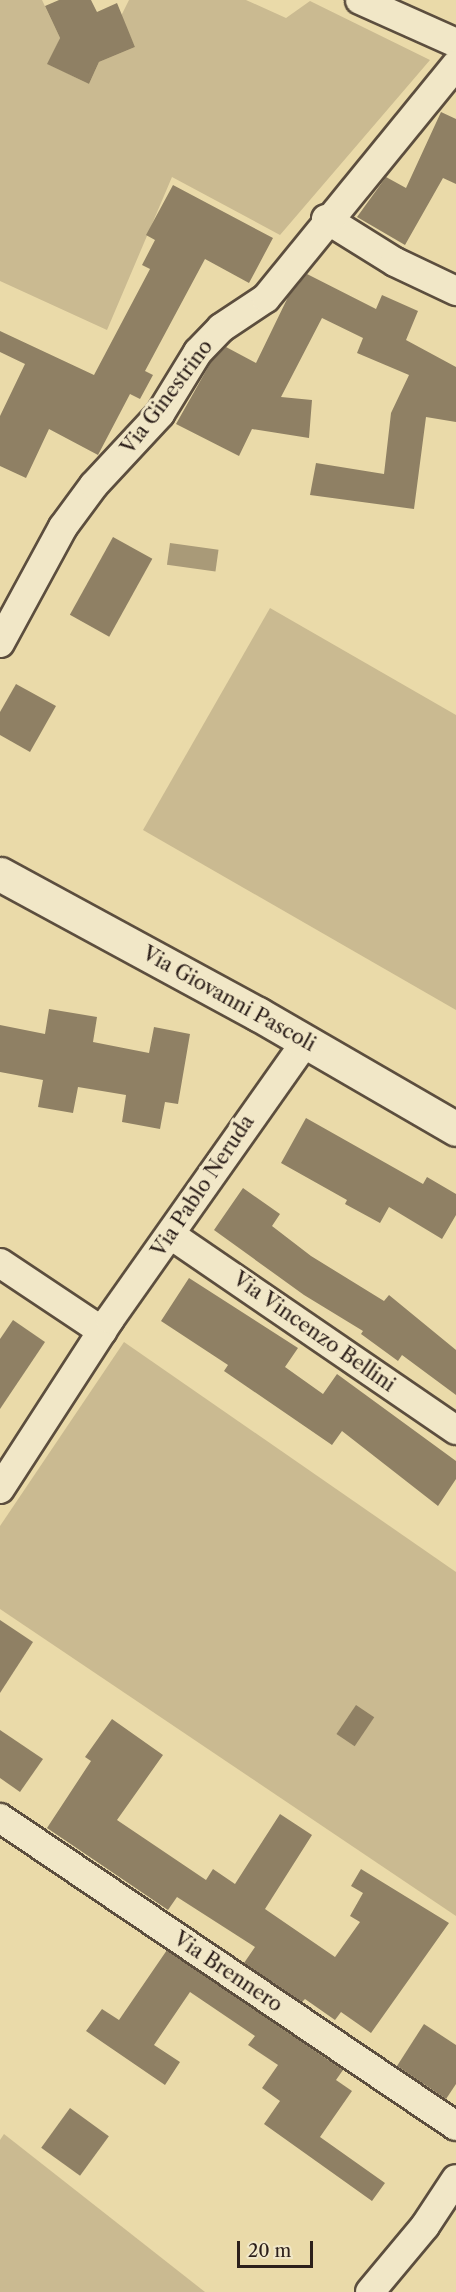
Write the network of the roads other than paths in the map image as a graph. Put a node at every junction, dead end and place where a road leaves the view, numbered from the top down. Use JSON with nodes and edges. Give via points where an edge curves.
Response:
{"nodes":[{"id":1,"x":360,"y":0,"type":"edge"},
{"id":2,"x":456,"y":43,"type":"edge"},
{"id":3,"x":456,"y":65,"type":"edge"},
{"id":4,"x":326,"y":219,"type":"junction"},
{"id":5,"x":456,"y":291,"type":"edge"},
{"id":6,"x":0,"y":643,"type":"edge"},
{"id":7,"x":0,"y":874,"type":"edge"},
{"id":8,"x":306,"y":1041,"type":"junction"},
{"id":9,"x":456,"y":1128,"type":"edge"},
{"id":10,"x":171,"y":1235,"type":"junction"},
{"id":11,"x":0,"y":1263,"type":"edge"},
{"id":12,"x":102,"y":1331,"type":"junction"},
{"id":13,"x":456,"y":1430,"type":"edge"},
{"id":14,"x":0,"y":1489,"type":"edge"},
{"id":15,"x":0,"y":1818,"type":"edge"},
{"id":16,"x":456,"y":2126,"type":"edge"},
{"id":17,"x":456,"y":2179,"type":"edge"},
{"id":18,"x":370,"y":2292,"type":"edge"}],
"edges":[{"from":1,"to":2,"type":"street"},
{"from":3,"to":4,"type":"street","name":"Via Ginestrino"},
{"from":4,"to":5,"type":"street","via":[[396,262]]},
{"from":4,"to":6,"type":"street","name":"Via Ginestrino","via":[[266,298],[221,328],[198,352],[160,414],[94,485],[63,527]]},
{"from":7,"to":8,"type":"street","name":"Via Giovanni Pascoli"},
{"from":8,"to":9,"type":"street","name":"Via Giovanni Pascoli"},
{"from":8,"to":10,"type":"street","name":"Via Pablo Neruda"},
{"from":10,"to":12,"type":"street","name":"Via Pablo Neruda"},
{"from":10,"to":13,"type":"street","name":"Via Vincenzo Bellini"},
{"from":11,"to":12,"type":"street"},
{"from":12,"to":14,"type":"street","name":"Via Pablo Neruda"},
{"from":15,"to":16,"type":"street","name":"Via Brennero"},
{"from":17,"to":18,"type":"street"}]}
